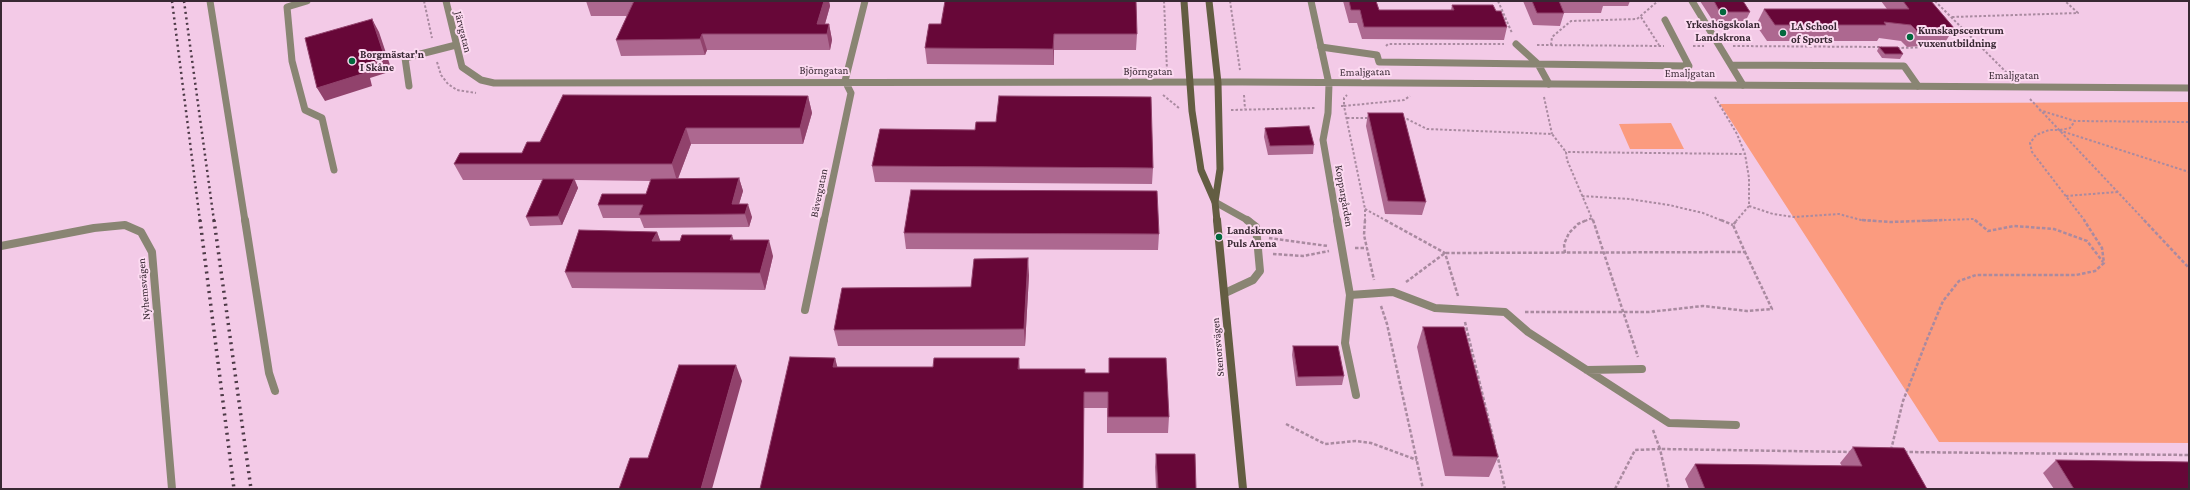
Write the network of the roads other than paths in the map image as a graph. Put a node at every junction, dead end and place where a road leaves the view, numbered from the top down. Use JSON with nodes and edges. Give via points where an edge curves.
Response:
{"nodes":[{"id":1,"x":210,"y":1,"type":"edge"},
{"id":2,"x":307,"y":1,"type":"edge"},
{"id":3,"x":446,"y":1,"type":"edge"},
{"id":4,"x":865,"y":1,"type":"edge"},
{"id":5,"x":1184,"y":1,"type":"edge"},
{"id":6,"x":1209,"y":1,"type":"edge"},
{"id":7,"x":1311,"y":1,"type":"edge"},
{"id":8,"x":1692,"y":1,"type":"edge"},
{"id":9,"x":1666,"y":20,"type":"dead end"},
{"id":10,"x":1516,"y":44,"type":"road end"},
{"id":11,"x":456,"y":45,"type":"junction"},
{"id":12,"x":1321,"y":47,"type":"junction"},
{"id":13,"x":1538,"y":64,"type":"junction"},
{"id":14,"x":1732,"y":65,"type":"junction"},
{"id":15,"x":462,"y":67,"type":"joint"},
{"id":16,"x":845,"y":81,"type":"junction"},
{"id":17,"x":1190,"y":83,"type":"junction"},
{"id":18,"x":1218,"y":83,"type":"junction"},
{"id":19,"x":1329,"y":84,"type":"junction"},
{"id":20,"x":1549,"y":84,"type":"junction"},
{"id":21,"x":1743,"y":85,"type":"junction"},
{"id":22,"x":409,"y":86,"type":"dead end"},
{"id":23,"x":1918,"y":86,"type":"junction"},
{"id":24,"x":2189,"y":88,"type":"edge"},
{"id":25,"x":334,"y":170,"type":"dead end"},
{"id":26,"x":1215,"y":202,"type":"junction"},
{"id":27,"x":1,"y":246,"type":"edge"},
{"id":28,"x":1225,"y":293,"type":"junction"},
{"id":29,"x":1350,"y":295,"type":"junction"},
{"id":30,"x":805,"y":310,"type":"dead end"},
{"id":31,"x":1642,"y":369,"type":"road end"},
{"id":32,"x":1586,"y":370,"type":"junction"},
{"id":33,"x":275,"y":391,"type":"dead end"},
{"id":34,"x":1356,"y":394,"type":"dead end"},
{"id":35,"x":1736,"y":425,"type":"dead end"},
{"id":36,"x":172,"y":489,"type":"edge"},
{"id":37,"x":1243,"y":489,"type":"edge"}],
"edges":[{"from":1,"to":33,"type":"street","via":[[269,373]]},
{"from":2,"to":25,"type":"street","via":[[287,7],[292,61],[304,110],[322,118]]},
{"from":3,"to":11,"type":"street","name":"Järvgatan"},
{"from":4,"to":16,"type":"street"},
{"from":5,"to":17,"type":"street","name":"Stenorsvägen"},
{"from":6,"to":18,"type":"street","name":"Stenorsvägen"},
{"from":7,"to":12,"type":"street","name":"Koppargården"},
{"from":8,"to":14,"type":"street"},
{"from":9,"to":13,"type":"street","via":[[1689,66]]},
{"from":10,"to":13,"type":"street"},
{"from":11,"to":15,"type":"street","name":"Järvgatan"},
{"from":11,"to":22,"type":"street","via":[[405,58]]},
{"from":12,"to":13,"type":"street","via":[[1378,55],[1379,62]]},
{"from":12,"to":19,"type":"street","name":"Koppargården"},
{"from":13,"to":20,"type":"street"},
{"from":14,"to":21,"type":"street"},
{"from":14,"to":23,"type":"street","via":[[1904,66]]},
{"from":15,"to":16,"type":"street","name":"Björngatan","via":[[481,80],[501,83]]},
{"from":16,"to":17,"type":"street","name":"Björngatan"},
{"from":16,"to":30,"type":"street","name":"Bävergatan","via":[[851,93]]},
{"from":17,"to":18,"type":"street","name":"Emaljgatan"},
{"from":17,"to":26,"type":"street","name":"Stenorsvägen","via":[[1201,170]]},
{"from":18,"to":19,"type":"street","name":"Emaljgatan"},
{"from":18,"to":26,"type":"street","name":"Stenorsvägen","via":[[1220,169]]},
{"from":19,"to":20,"type":"street","name":"Emaljgatan"},
{"from":19,"to":29,"type":"street","name":"Koppargården","via":[[1328,113],[1323,140]]},
{"from":20,"to":21,"type":"street","name":"Emaljgatan"},
{"from":21,"to":23,"type":"street","name":"Emaljgatan"},
{"from":23,"to":24,"type":"street","name":"Emaljgatan"},
{"from":26,"to":28,"type":"street","name":"Stenorsvägen"},
{"from":26,"to":28,"type":"street","via":[[1256,227],[1260,271],[1253,280]]},
{"from":27,"to":36,"type":"street","name":"Nyhemsvägen","via":[[94,228],[125,225],[141,232],[152,252]]},
{"from":28,"to":37,"type":"street","name":"Stenorsvägen"},
{"from":29,"to":32,"type":"street","via":[[1393,292],[1434,308],[1505,312],[1528,332]]},
{"from":29,"to":34,"type":"street","name":"Koppargården","via":[[1345,343]]},
{"from":31,"to":32,"type":"street"},
{"from":32,"to":35,"type":"street","via":[[1669,422]]}]}
